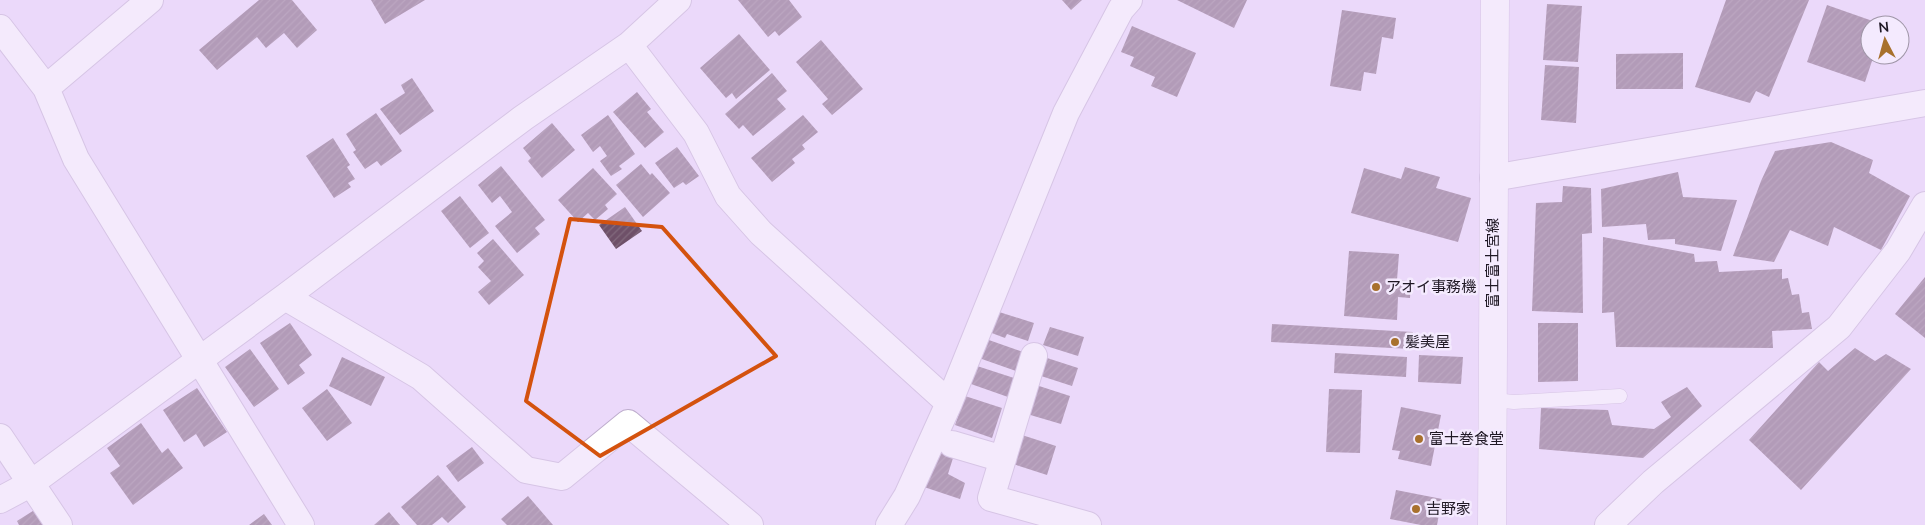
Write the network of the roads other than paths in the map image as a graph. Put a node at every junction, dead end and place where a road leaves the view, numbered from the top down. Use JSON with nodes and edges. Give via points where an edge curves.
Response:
{"nodes":[{"id":1,"x":150,"y":0,"type":"edge"},
{"id":2,"x":678,"y":0,"type":"edge"},
{"id":3,"x":1495,"y":0,"type":"edge"},
{"id":4,"x":1128,"y":1,"type":"edge"},
{"id":5,"x":3,"y":37,"type":"edge"},
{"id":6,"x":630,"y":46,"type":"junction"},
{"id":7,"x":46,"y":88,"type":"junction"},
{"id":8,"x":1925,"y":104,"type":"edge"},
{"id":9,"x":1494,"y":178,"type":"junction"},
{"id":10,"x":1925,"y":205,"type":"edge"},
{"id":11,"x":285,"y":298,"type":"junction"},
{"id":12,"x":1034,"y":356,"type":"dead end"},
{"id":13,"x":200,"y":358,"type":"junction"},
{"id":14,"x":1620,"y":396,"type":"dead end"},
{"id":15,"x":1493,"y":400,"type":"junction"},
{"id":16,"x":949,"y":403,"type":"junction"},
{"id":17,"x":0,"y":437,"type":"edge"},
{"id":18,"x":952,"y":444,"type":"dead end"},
{"id":19,"x":1003,"y":459,"type":"junction"},
{"id":20,"x":30,"y":484,"type":"junction"},
{"id":21,"x":0,"y":500,"type":"edge"},
{"id":22,"x":58,"y":525,"type":"edge"},
{"id":23,"x":301,"y":525,"type":"edge"},
{"id":24,"x":750,"y":525,"type":"edge"},
{"id":25,"x":889,"y":525,"type":"edge"},
{"id":26,"x":1088,"y":525,"type":"edge"},
{"id":27,"x":1492,"y":525,"type":"edge"},
{"id":28,"x":1608,"y":525,"type":"edge"}],
"edges":[{"from":1,"to":7,"type":"street"},
{"from":2,"to":6,"type":"street"},
{"from":3,"to":9,"type":"main road","name":"富士富士宮線"},
{"from":4,"to":16,"type":"street","via":[[1066,113]]},
{"from":5,"to":7,"type":"street"},
{"from":6,"to":11,"type":"street","via":[[523,118]]},
{"from":6,"to":16,"type":"street","via":[[696,133],[728,196],[761,233]]},
{"from":7,"to":13,"type":"street","via":[[76,159]]},
{"from":8,"to":9,"type":"street"},
{"from":9,"to":15,"type":"main road","name":"富士富士宮線"},
{"from":10,"to":28,"type":"street","via":[[1898,252],[1839,327],[1653,482]]},
{"from":11,"to":13,"type":"street"},
{"from":11,"to":24,"type":"street","via":[[421,377],[526,470],[562,477],[628,423]]},
{"from":12,"to":19,"type":"street"},
{"from":13,"to":20,"type":"street"},
{"from":13,"to":23,"type":"street"},
{"from":14,"to":15,"type":"lane","via":[[1514,402]]},
{"from":15,"to":27,"type":"main road","name":"富士富士宮線"},
{"from":16,"to":25,"type":"street","via":[[907,496]]},
{"from":17,"to":20,"type":"street"},
{"from":18,"to":19,"type":"street"},
{"from":19,"to":26,"type":"street","via":[[991,498]]},
{"from":20,"to":21,"type":"street"},
{"from":20,"to":22,"type":"street"}]}
